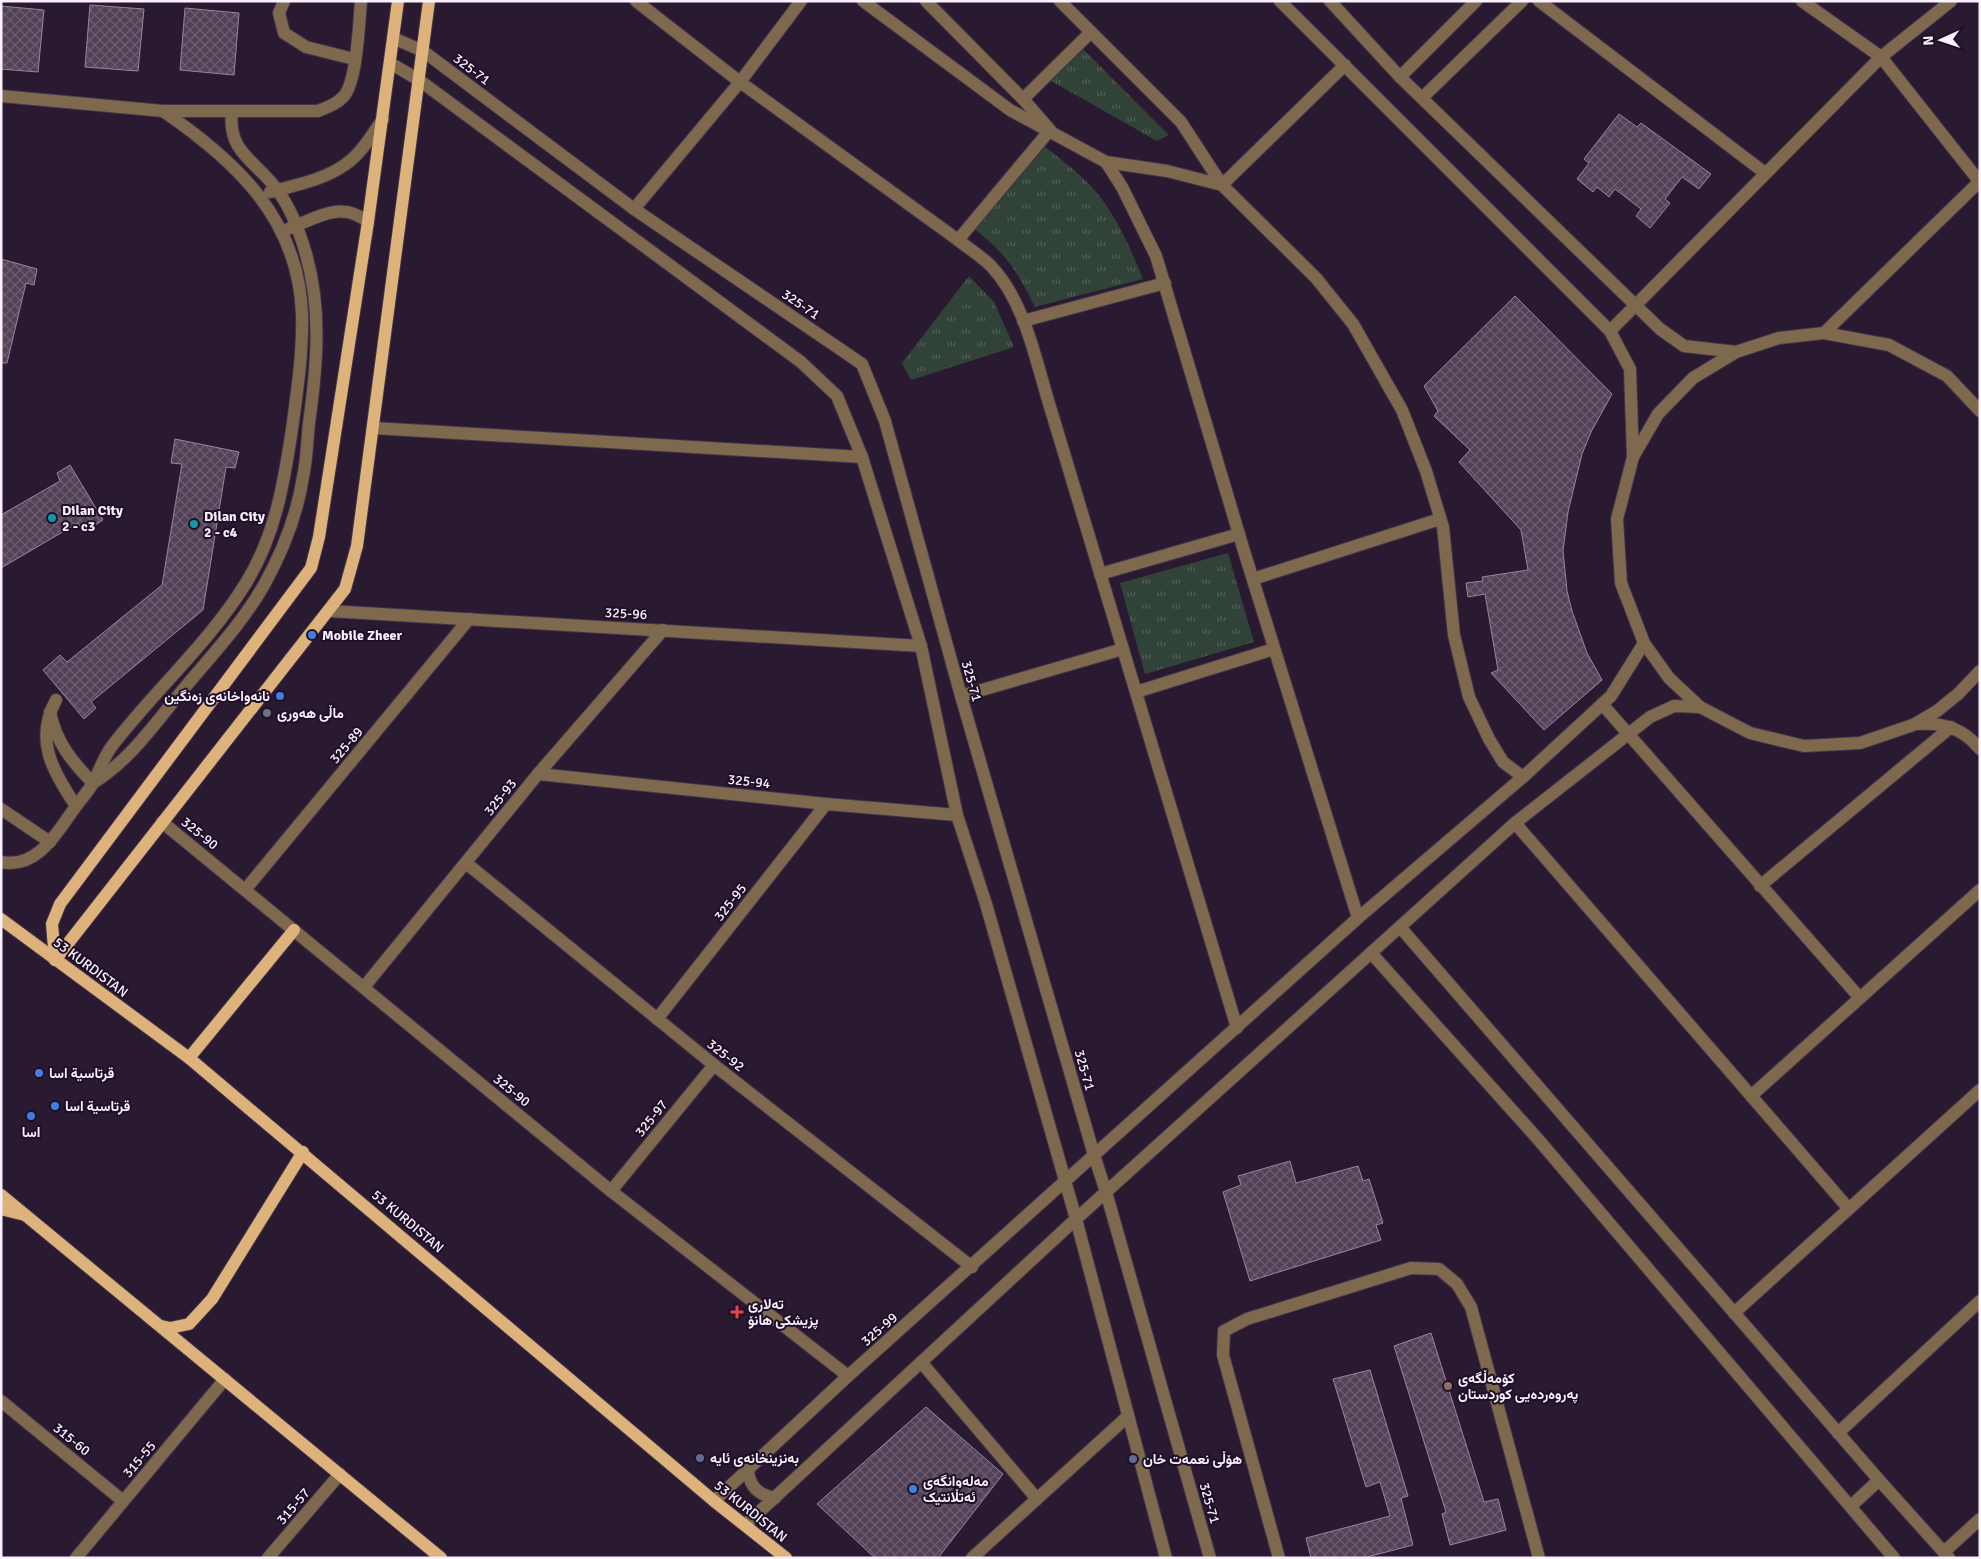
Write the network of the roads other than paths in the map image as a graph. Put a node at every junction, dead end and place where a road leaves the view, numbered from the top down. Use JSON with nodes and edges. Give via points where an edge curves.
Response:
{"nodes":[{"id":1,"x":284,"y":1,"type":"edge"},
{"id":2,"x":361,"y":1,"type":"edge"},
{"id":3,"x":398,"y":1,"type":"edge"},
{"id":4,"x":429,"y":1,"type":"edge"},
{"id":5,"x":636,"y":1,"type":"edge"},
{"id":6,"x":801,"y":1,"type":"edge"},
{"id":7,"x":863,"y":1,"type":"edge"},
{"id":8,"x":926,"y":1,"type":"edge"},
{"id":9,"x":1060,"y":1,"type":"edge"},
{"id":10,"x":1280,"y":1,"type":"edge"},
{"id":11,"x":1330,"y":1,"type":"edge"},
{"id":12,"x":1476,"y":1,"type":"edge"},
{"id":13,"x":1522,"y":1,"type":"edge"},
{"id":14,"x":1539,"y":1,"type":"edge"},
{"id":15,"x":1802,"y":1,"type":"edge"},
{"id":16,"x":1951,"y":1,"type":"edge"},
{"id":17,"x":1091,"y":32,"type":"junction"},
{"id":18,"x":393,"y":38,"type":"junction"},
{"id":19,"x":423,"y":51,"type":"junction"},
{"id":20,"x":1881,"y":57,"type":"junction"},
{"id":21,"x":354,"y":59,"type":"junction"},
{"id":22,"x":390,"y":63,"type":"junction"},
{"id":23,"x":1345,"y":65,"type":"junction"},
{"id":24,"x":1400,"y":76,"type":"junction"},
{"id":25,"x":419,"y":80,"type":"junction"},
{"id":26,"x":740,"y":82,"type":"junction"},
{"id":27,"x":1,"y":96,"type":"edge"},
{"id":28,"x":1023,"y":98,"type":"junction"},
{"id":29,"x":1422,"y":98,"type":"junction"},
{"id":30,"x":162,"y":111,"type":"junction"},
{"id":31,"x":232,"y":112,"type":"junction"},
{"id":32,"x":383,"y":119,"type":"junction"},
{"id":33,"x":1050,"y":130,"type":"junction"},
{"id":34,"x":1106,"y":162,"type":"junction"},
{"id":35,"x":1765,"y":173,"type":"junction"},
{"id":36,"x":1979,"y":181,"type":"edge"},
{"id":37,"x":1222,"y":185,"type":"junction"},
{"id":38,"x":277,"y":190,"type":"junction"},
{"id":39,"x":260,"y":195,"type":"junction"},
{"id":40,"x":634,"y":209,"type":"junction"},
{"id":41,"x":368,"y":222,"type":"junction"},
{"id":42,"x":295,"y":226,"type":"junction"},
{"id":43,"x":281,"y":232,"type":"junction"},
{"id":44,"x":958,"y":240,"type":"junction"},
{"id":45,"x":1165,"y":283,"type":"junction"},
{"id":46,"x":1634,"y":305,"type":"junction"},
{"id":47,"x":1023,"y":321,"type":"junction"},
{"id":48,"x":1610,"y":331,"type":"junction"},
{"id":49,"x":1824,"y":333,"type":"junction"},
{"id":50,"x":302,"y":341,"type":"junction"},
{"id":51,"x":318,"y":341,"type":"junction"},
{"id":52,"x":1736,"y":352,"type":"junction"},
{"id":53,"x":1980,"y":411,"type":"edge"},
{"id":54,"x":372,"y":428,"type":"junction"},
{"id":55,"x":862,"y":457,"type":"junction"},
{"id":56,"x":1633,"y":457,"type":"junction"},
{"id":57,"x":1440,"y":519,"type":"junction"},
{"id":58,"x":1239,"y":534,"type":"junction"},
{"id":59,"x":1100,"y":574,"type":"junction"},
{"id":60,"x":1253,"y":579,"type":"junction"},
{"id":61,"x":329,"y":610,"type":"junction"},
{"id":62,"x":469,"y":619,"type":"junction"},
{"id":63,"x":663,"y":630,"type":"junction"},
{"id":64,"x":1644,"y":643,"type":"junction"},
{"id":65,"x":921,"y":646,"type":"junction"},
{"id":66,"x":1123,"y":649,"type":"junction"},
{"id":67,"x":1274,"y":649,"type":"junction"},
{"id":68,"x":1979,"y":676,"type":"edge"},
{"id":69,"x":1136,"y":692,"type":"junction"},
{"id":70,"x":961,"y":696,"type":"junction"},
{"id":71,"x":1602,"y":704,"type":"junction"},
{"id":72,"x":1700,"y":707,"type":"junction"},
{"id":73,"x":1913,"y":725,"type":"junction"},
{"id":74,"x":1951,"y":727,"type":"junction"},
{"id":75,"x":1626,"y":735,"type":"junction"},
{"id":76,"x":1980,"y":749,"type":"edge"},
{"id":77,"x":538,"y":774,"type":"junction"},
{"id":78,"x":1523,"y":777,"type":"junction"},
{"id":79,"x":93,"y":783,"type":"junction"},
{"id":80,"x":826,"y":804,"type":"junction"},
{"id":81,"x":76,"y":806,"type":"junction"},
{"id":82,"x":1,"y":808,"type":"edge"},
{"id":83,"x":957,"y":815,"type":"junction"},
{"id":84,"x":162,"y":822,"type":"junction"},
{"id":85,"x":1515,"y":823,"type":"junction"},
{"id":86,"x":50,"y":842,"type":"junction"},
{"id":87,"x":1,"y":862,"type":"edge"},
{"id":88,"x":466,"y":863,"type":"junction"},
{"id":89,"x":1760,"y":886,"type":"junction"},
{"id":90,"x":245,"y":890,"type":"junction"},
{"id":91,"x":1980,"y":890,"type":"edge"},
{"id":92,"x":1358,"y":918,"type":"junction"},
{"id":93,"x":1,"y":919,"type":"edge"},
{"id":94,"x":1400,"y":927,"type":"junction"},
{"id":95,"x":294,"y":930,"type":"junction"},
{"id":96,"x":1371,"y":953,"type":"junction"},
{"id":97,"x":55,"y":960,"type":"junction"},
{"id":98,"x":364,"y":987,"type":"junction"},
{"id":99,"x":1860,"y":998,"type":"junction"},
{"id":100,"x":657,"y":1019,"type":"junction"},
{"id":101,"x":1237,"y":1028,"type":"junction"},
{"id":102,"x":189,"y":1058,"type":"junction"},
{"id":103,"x":714,"y":1065,"type":"junction"},
{"id":104,"x":1980,"y":1090,"type":"edge"},
{"id":105,"x":1751,"y":1096,"type":"junction"},
{"id":106,"x":302,"y":1152,"type":"junction"},
{"id":107,"x":1094,"y":1155,"type":"junction"},
{"id":108,"x":1065,"y":1180,"type":"junction"},
{"id":109,"x":611,"y":1190,"type":"junction"},
{"id":110,"x":1106,"y":1192,"type":"junction"},
{"id":111,"x":1,"y":1195,"type":"edge"},
{"id":112,"x":1,"y":1209,"type":"edge"},
{"id":113,"x":1849,"y":1209,"type":"junction"},
{"id":114,"x":26,"y":1215,"type":"junction"},
{"id":115,"x":1076,"y":1219,"type":"junction"},
{"id":116,"x":972,"y":1267,"type":"junction"},
{"id":117,"x":1980,"y":1301,"type":"edge"},
{"id":118,"x":1734,"y":1313,"type":"junction"},
{"id":119,"x":161,"y":1326,"type":"junction"},
{"id":120,"x":921,"y":1362,"type":"junction"},
{"id":121,"x":848,"y":1376,"type":"junction"},
{"id":122,"x":225,"y":1379,"type":"junction"},
{"id":123,"x":1,"y":1401,"type":"edge"},
{"id":124,"x":1128,"y":1417,"type":"junction"},
{"id":125,"x":1838,"y":1433,"type":"junction"},
{"id":126,"x":748,"y":1469,"type":"junction"},
{"id":127,"x":340,"y":1474,"type":"junction"},
{"id":128,"x":1879,"y":1480,"type":"junction"},
{"id":129,"x":774,"y":1498,"type":"junction"},
{"id":130,"x":1037,"y":1499,"type":"junction"},
{"id":131,"x":124,"y":1501,"type":"junction"},
{"id":132,"x":714,"y":1501,"type":"junction"},
{"id":133,"x":1851,"y":1506,"type":"junction"},
{"id":134,"x":1980,"y":1519,"type":"edge"},
{"id":135,"x":746,"y":1525,"type":"junction"},
{"id":136,"x":1947,"y":1555,"type":"edge"},
{"id":137,"x":439,"y":1557,"type":"edge"},
{"id":138,"x":76,"y":1558,"type":"edge"},
{"id":139,"x":268,"y":1558,"type":"edge"},
{"id":140,"x":786,"y":1558,"type":"edge"},
{"id":141,"x":972,"y":1558,"type":"edge"},
{"id":142,"x":1166,"y":1558,"type":"edge"},
{"id":143,"x":1210,"y":1558,"type":"edge"},
{"id":144,"x":1279,"y":1558,"type":"edge"},
{"id":145,"x":1539,"y":1558,"type":"edge"},
{"id":146,"x":1894,"y":1558,"type":"edge"}],
"edges":[{"from":1,"to":21,"type":"street","via":[[279,13],[284,33],[306,47]]},
{"from":2,"to":21,"type":"street"},
{"from":3,"to":18,"type":"main road"},
{"from":4,"to":19,"type":"main road"},
{"from":5,"to":26,"type":"street"},
{"from":6,"to":26,"type":"street"},
{"from":7,"to":33,"type":"street","via":[[1010,110]]},
{"from":8,"to":28,"type":"street"},
{"from":9,"to":17,"type":"street"},
{"from":10,"to":23,"type":"street"},
{"from":11,"to":24,"type":"street"},
{"from":12,"to":24,"type":"street"},
{"from":13,"to":29,"type":"street"},
{"from":14,"to":35,"type":"street"},
{"from":15,"to":20,"type":"street"},
{"from":16,"to":20,"type":"street"},
{"from":17,"to":28,"type":"street"},
{"from":17,"to":37,"type":"street","via":[[1181,122]]},
{"from":18,"to":19,"type":"street","name":"325-71"},
{"from":18,"to":22,"type":"main road"},
{"from":19,"to":25,"type":"main road"},
{"from":19,"to":40,"type":"street","name":"325-71"},
{"from":20,"to":35,"type":"street"},
{"from":20,"to":36,"type":"street"},
{"from":21,"to":31,"type":"street","via":[[353,80],[345,95],[333,105],[318,111]]},
{"from":22,"to":25,"type":"street"},
{"from":22,"to":32,"type":"main road"},
{"from":23,"to":37,"type":"street"},
{"from":23,"to":48,"type":"street"},
{"from":24,"to":29,"type":"street"},
{"from":25,"to":54,"type":"main road"},
{"from":25,"to":55,"type":"street","via":[[802,362],[838,396]]},
{"from":26,"to":40,"type":"street"},
{"from":26,"to":44,"type":"street"},
{"from":27,"to":30,"type":"street"},
{"from":28,"to":33,"type":"street"},
{"from":29,"to":46,"type":"street"},
{"from":30,"to":31,"type":"street"},
{"from":30,"to":39,"type":"street","via":[[221,154]]},
{"from":31,"to":38,"type":"street","via":[[232,137],[238,148]]},
{"from":32,"to":38,"type":"street","via":[[361,150],[347,163],[331,173]]},
{"from":32,"to":41,"type":"main road"},
{"from":33,"to":34,"type":"street"},
{"from":33,"to":44,"type":"street"},
{"from":34,"to":37,"type":"street","via":[[1167,171]]},
{"from":34,"to":45,"type":"street","via":[[1156,256]]},
{"from":35,"to":46,"type":"street"},
{"from":36,"to":49,"type":"street"},
{"from":37,"to":57,"type":"street","via":[[1316,278],[1353,324],[1402,410]]},
{"from":38,"to":39,"type":"street"},
{"from":38,"to":42,"type":"street"},
{"from":39,"to":43,"type":"street"},
{"from":40,"to":70,"type":"street","name":"325-71","via":[[862,364],[885,421]]},
{"from":41,"to":42,"type":"street","via":[[349,211],[338,210]]},
{"from":41,"to":97,"type":"main road","via":[[311,568],[60,904],[52,924]]},
{"from":42,"to":43,"type":"street"},
{"from":42,"to":51,"type":"street","via":[[313,282]]},
{"from":43,"to":50,"type":"street","via":[[299,285]]},
{"from":44,"to":47,"type":"street","via":[[990,266],[1007,288]]},
{"from":45,"to":47,"type":"street"},
{"from":45,"to":58,"type":"street"},
{"from":46,"to":48,"type":"street"},
{"from":46,"to":52,"type":"street","via":[[1684,346]]},
{"from":47,"to":59,"type":"street"},
{"from":48,"to":56,"type":"street","via":[[1630,369]]},
{"from":49,"to":52,"type":"street","via":[[1779,338]]},
{"from":49,"to":53,"type":"street","via":[[1889,345],[1947,376]]},
{"from":50,"to":51,"type":"street"},
{"from":50,"to":79,"type":"street","via":[[286,472],[278,509],[261,554],[228,612],[111,747]]},
{"from":51,"to":79,"type":"street","via":[[304,475],[295,514],[277,560],[241,620],[117,767]]},
{"from":52,"to":56,"type":"street","via":[[1693,378],[1658,414]]},
{"from":54,"to":55,"type":"street"},
{"from":54,"to":61,"type":"main road","via":[[357,546],[345,589]]},
{"from":55,"to":65,"type":"street"},
{"from":56,"to":64,"type":"street","via":[[1617,519],[1618,547],[1621,583]]},
{"from":57,"to":60,"type":"street"},
{"from":57,"to":78,"type":"street","via":[[1454,635],[1469,697],[1504,762]]},
{"from":58,"to":59,"type":"street"},
{"from":58,"to":60,"type":"street"},
{"from":59,"to":66,"type":"street"},
{"from":60,"to":67,"type":"street"},
{"from":61,"to":62,"type":"street","name":"325-96"},
{"from":61,"to":84,"type":"main road"},
{"from":62,"to":63,"type":"street","name":"325-96"},
{"from":62,"to":90,"type":"street","name":"325-89"},
{"from":63,"to":65,"type":"street","name":"325-96"},
{"from":63,"to":77,"type":"street","name":"325-93"},
{"from":64,"to":71,"type":"street","name":"325-99","via":[[1611,696]]},
{"from":64,"to":72,"type":"street","via":[[1669,678]]},
{"from":65,"to":83,"type":"street"},
{"from":66,"to":69,"type":"street"},
{"from":66,"to":70,"type":"street"},
{"from":67,"to":69,"type":"street"},
{"from":67,"to":92,"type":"street"},
{"from":68,"to":73,"type":"street","via":[[1944,706]]},
{"from":69,"to":101,"type":"street"},
{"from":70,"to":107,"type":"street","name":"325-71"},
{"from":71,"to":75,"type":"street"},
{"from":71,"to":78,"type":"street","name":"325-99"},
{"from":72,"to":73,"type":"street","via":[[1750,733],[1804,746],[1860,743]]},
{"from":72,"to":75,"type":"street","via":[[1674,706],[1650,717]]},
{"from":73,"to":74,"type":"street","via":[[1934,723]]},
{"from":74,"to":76,"type":"street"},
{"from":74,"to":89,"type":"street"},
{"from":75,"to":85,"type":"street"},
{"from":75,"to":89,"type":"street"},
{"from":77,"to":80,"type":"street","name":"325-94"},
{"from":77,"to":88,"type":"street","name":"325-93"},
{"from":78,"to":92,"type":"street","name":"325-99"},
{"from":79,"to":81,"type":"street"},
{"from":79,"to":81,"type":"street","via":[[75,766],[63,748],[53,705],[45,738],[58,780]]},
{"from":80,"to":83,"type":"street","name":"325-94"},
{"from":80,"to":100,"type":"street","name":"325-95"},
{"from":81,"to":86,"type":"street"},
{"from":82,"to":86,"type":"street"},
{"from":83,"to":108,"type":"street","via":[[986,904]]},
{"from":84,"to":90,"type":"street","name":"325-90"},
{"from":84,"to":97,"type":"main road"},
{"from":85,"to":94,"type":"street"},
{"from":85,"to":105,"type":"street"},
{"from":86,"to":87,"type":"street","via":[[39,854],[24,861]]},
{"from":88,"to":98,"type":"street","name":"325-93"},
{"from":88,"to":100,"type":"street","name":"325-92"},
{"from":89,"to":99,"type":"street"},
{"from":90,"to":95,"type":"street","name":"325-90"},
{"from":91,"to":99,"type":"street"},
{"from":92,"to":101,"type":"street","name":"325-99"},
{"from":93,"to":97,"type":"main road","name":"53 KURDISTAN"},
{"from":94,"to":96,"type":"street"},
{"from":94,"to":118,"type":"street"},
{"from":95,"to":98,"type":"street","name":"325-90"},
{"from":95,"to":102,"type":"main road"},
{"from":96,"to":110,"type":"street"},
{"from":96,"to":133,"type":"street","via":[[1538,1138]]},
{"from":97,"to":102,"type":"main road","name":"53 KURDISTAN"},
{"from":98,"to":109,"type":"street","name":"325-90"},
{"from":99,"to":105,"type":"street"},
{"from":100,"to":103,"type":"street","name":"325-92"},
{"from":101,"to":107,"type":"street","name":"325-99"},
{"from":102,"to":106,"type":"main road","name":"53 KURDISTAN"},
{"from":103,"to":109,"type":"street","name":"325-97"},
{"from":103,"to":116,"type":"street","name":"325-92"},
{"from":104,"to":113,"type":"street"},
{"from":105,"to":113,"type":"street"},
{"from":106,"to":119,"type":"main road","via":[[212,1299],[189,1324],[170,1328]]},
{"from":106,"to":132,"type":"main road","name":"53 KURDISTAN"},
{"from":107,"to":108,"type":"street","name":"325-99"},
{"from":107,"to":110,"type":"street","name":"325-71"},
{"from":108,"to":115,"type":"street"},
{"from":108,"to":116,"type":"street","name":"325-99"},
{"from":109,"to":121,"type":"street","name":"325-90"},
{"from":110,"to":115,"type":"street"},
{"from":110,"to":143,"type":"street","name":"325-71"},
{"from":111,"to":114,"type":"main road"},
{"from":112,"to":114,"type":"main road"},
{"from":113,"to":118,"type":"street"},
{"from":114,"to":119,"type":"main road"},
{"from":115,"to":120,"type":"street"},
{"from":115,"to":124,"type":"street"},
{"from":116,"to":121,"type":"street","name":"325-99"},
{"from":117,"to":125,"type":"street"},
{"from":118,"to":125,"type":"street"},
{"from":119,"to":122,"type":"main road"},
{"from":120,"to":129,"type":"street"},
{"from":120,"to":130,"type":"street"},
{"from":121,"to":126,"type":"street","name":"325-99"},
{"from":122,"to":127,"type":"main road"},
{"from":122,"to":131,"type":"street","name":"315-55"},
{"from":123,"to":131,"type":"street","name":"315-60"},
{"from":124,"to":130,"type":"street"},
{"from":124,"to":142,"type":"street"},
{"from":125,"to":128,"type":"street"},
{"from":126,"to":129,"type":"street","via":[[755,1489]]},
{"from":126,"to":132,"type":"street","name":"325-99"},
{"from":127,"to":137,"type":"main road"},
{"from":127,"to":139,"type":"street","name":"315-57"},
{"from":128,"to":133,"type":"street"},
{"from":128,"to":136,"type":"street"},
{"from":129,"to":135,"type":"street"},
{"from":130,"to":141,"type":"street"},
{"from":131,"to":138,"type":"street","name":"315-55"},
{"from":132,"to":135,"type":"main road","name":"53 KURDISTAN"},
{"from":133,"to":146,"type":"street"},
{"from":134,"to":136,"type":"street"},
{"from":135,"to":140,"type":"main road","name":"53 KURDISTAN"},
{"from":144,"to":145,"type":"street","via":[[1223,1355],[1224,1331],[1247,1319],[1411,1268],[1439,1269],[1457,1284],[1471,1307]]}]}
